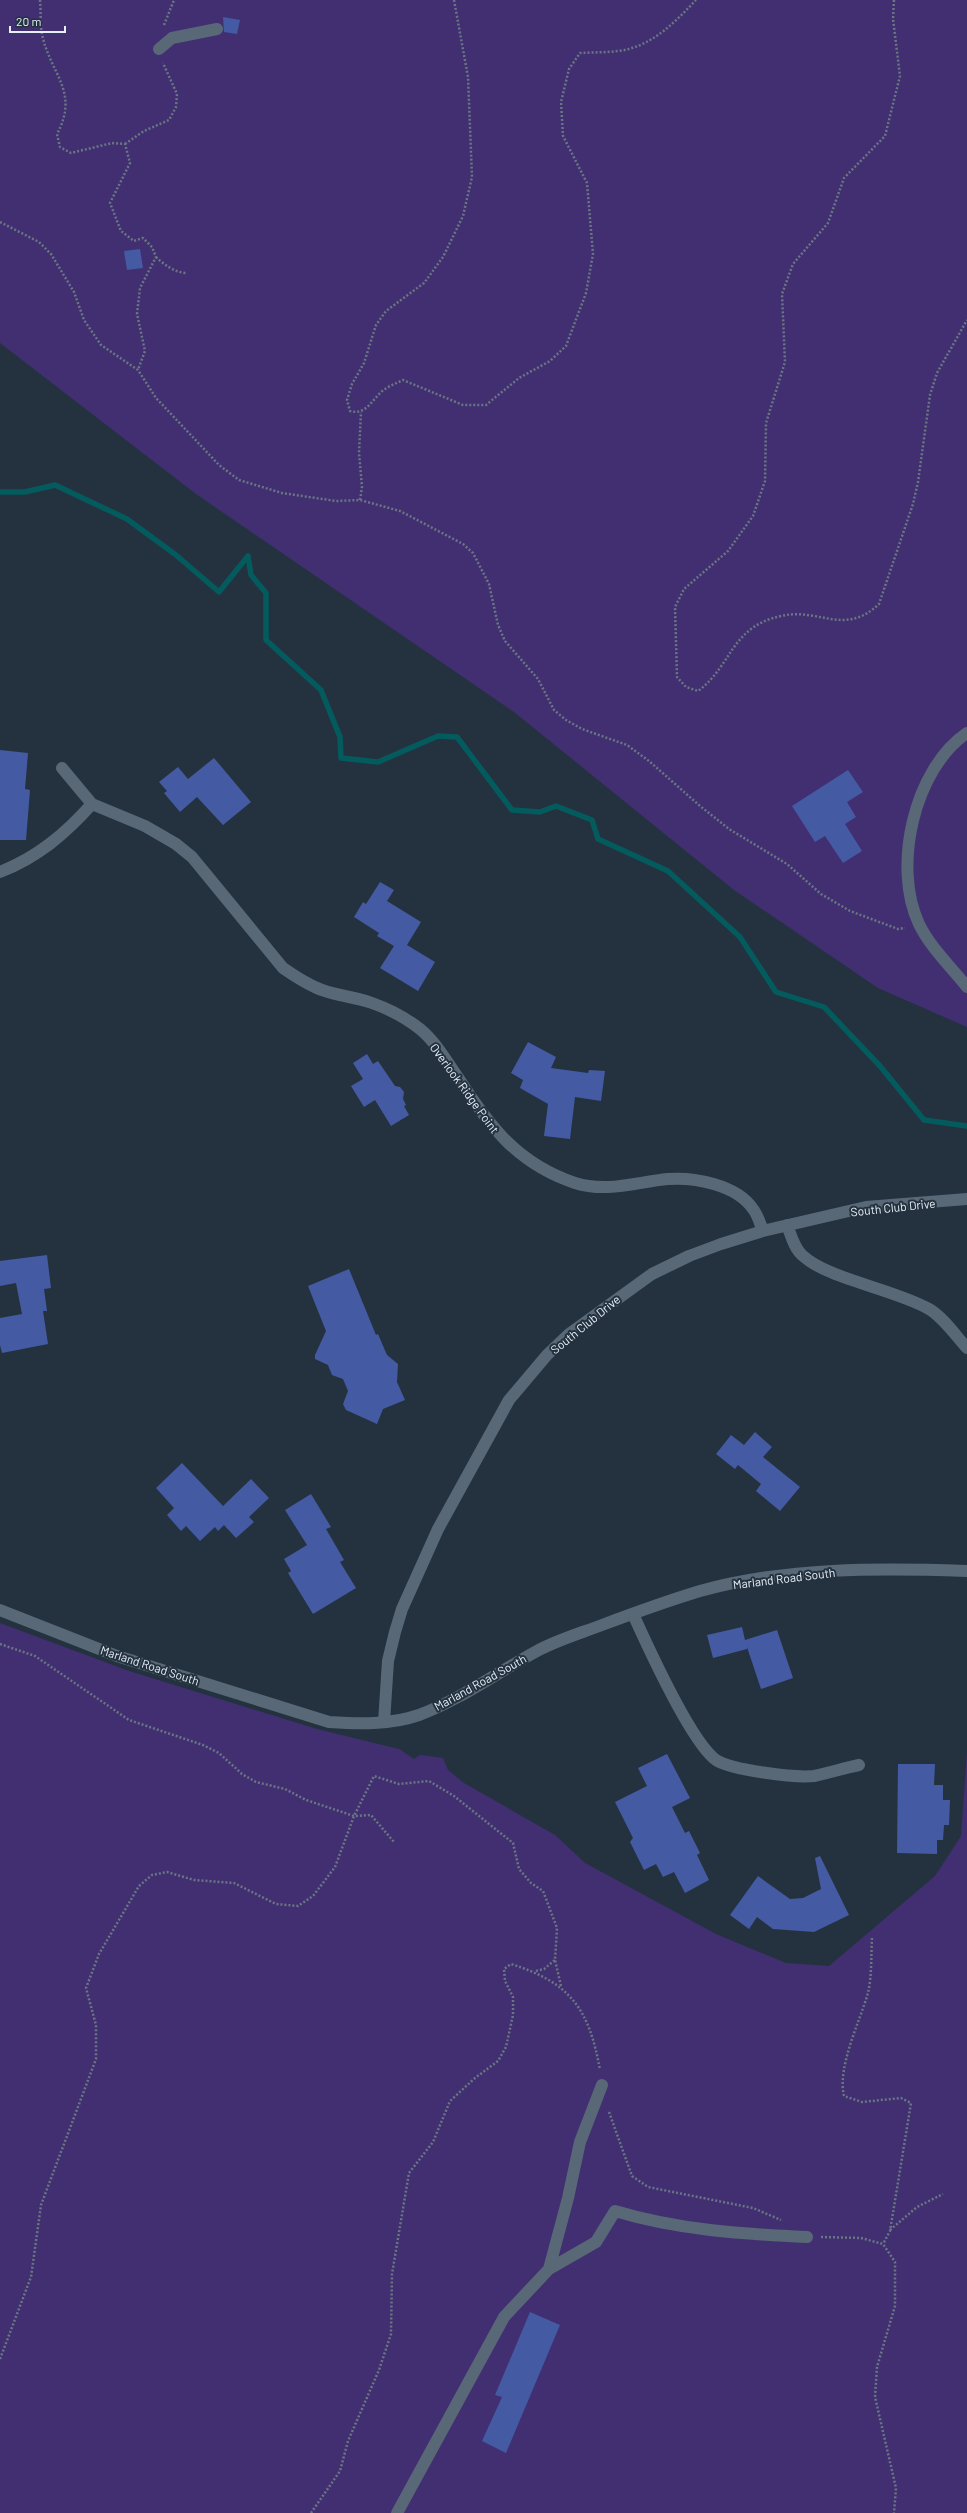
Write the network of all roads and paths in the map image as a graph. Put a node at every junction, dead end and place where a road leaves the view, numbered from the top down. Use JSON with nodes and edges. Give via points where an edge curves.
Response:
{"nodes":[{"id":1,"x":40,"y":0,"type":"edge"},
{"id":2,"x":174,"y":0,"type":"edge"},
{"id":3,"x":454,"y":0,"type":"edge"},
{"id":4,"x":696,"y":0,"type":"edge"},
{"id":5,"x":894,"y":0,"type":"edge"},
{"id":6,"x":217,"y":29,"type":"dead end"},
{"id":7,"x":159,"y":49,"type":"junction"},
{"id":8,"x":125,"y":144,"type":"junction"},
{"id":9,"x":0,"y":222,"type":"edge"},
{"id":10,"x":156,"y":257,"type":"junction"},
{"id":11,"x":187,"y":273,"type":"dead end"},
{"id":12,"x":967,"y":320,"type":"edge"},
{"id":13,"x":138,"y":370,"type":"junction"},
{"id":14,"x":361,"y":412,"type":"junction"},
{"id":15,"x":360,"y":500,"type":"junction"},
{"id":16,"x":967,"y":733,"type":"edge"},
{"id":17,"x":62,"y":768,"type":"dead end"},
{"id":18,"x":92,"y":804,"type":"junction"},
{"id":19,"x":0,"y":872,"type":"edge"},
{"id":20,"x":919,"y":925,"type":"junction"},
{"id":21,"x":967,"y":987,"type":"edge"},
{"id":22,"x":967,"y":1199,"type":"edge"},
{"id":23,"x":788,"y":1225,"type":"junction"},
{"id":24,"x":763,"y":1231,"type":"junction"},
{"id":25,"x":967,"y":1348,"type":"edge"},
{"id":26,"x":967,"y":1571,"type":"edge"},
{"id":27,"x":0,"y":1610,"type":"edge"},
{"id":28,"x":633,"y":1614,"type":"junction"},
{"id":29,"x":0,"y":1644,"type":"edge"},
{"id":30,"x":384,"y":1722,"type":"junction"},
{"id":31,"x":859,"y":1764,"type":"dead end"},
{"id":32,"x":354,"y":1816,"type":"junction"},
{"id":33,"x":394,"y":1842,"type":"dead end"},
{"id":34,"x":872,"y":1938,"type":"dead end"},
{"id":35,"x":555,"y":1960,"type":"junction"},
{"id":36,"x":536,"y":1972,"type":"dead end"},
{"id":37,"x":561,"y":1986,"type":"dead end"},
{"id":38,"x":602,"y":2085,"type":"dead end"},
{"id":39,"x":943,"y":2194,"type":"dead end"},
{"id":40,"x":890,"y":2231,"type":"junction"},
{"id":41,"x":808,"y":2237,"type":"dead end"},
{"id":42,"x":883,"y":2244,"type":"dead end"},
{"id":43,"x":549,"y":2269,"type":"junction"},
{"id":44,"x":0,"y":2359,"type":"edge"},
{"id":45,"x":397,"y":2513,"type":"edge"}],
"edges":[{"from":1,"to":8,"type":"path","via":[[42,35],[67,99],[66,118],[57,134],[60,147],[71,153],[112,142]]},
{"from":2,"to":7,"type":"path","via":[[160,35]]},
{"from":3,"to":14,"type":"path","via":[[468,77],[472,177],[463,216],[443,257],[424,283],[386,311],[376,324],[364,362],[347,400],[350,411]]},
{"from":4,"to":14,"type":"path","via":[[678,20],[654,38],[628,49],[580,53],[569,69],[561,102],[563,136],[587,183],[593,254],[586,294],[566,346],[550,361],[519,378],[486,405],[463,405],[403,380],[385,389]]},
{"from":5,"to":12,"type":"path","via":[[893,19],[900,76],[885,136],[844,178],[828,223],[793,264],[782,294],[785,362],[766,423],[765,481],[753,516],[728,551],[684,589],[675,607],[678,677],[686,687],[698,691],[710,682],[742,635],[761,622],[782,615],[850,621],[869,613],[879,604],[913,504],[930,395],[937,373]]},
{"from":6,"to":7,"type":"street","via":[[172,38]]},
{"from":7,"to":8,"type":"path","via":[[164,70],[177,94],[176,107],[169,120]]},
{"from":8,"to":10,"type":"path","via":[[130,163],[110,203],[121,231],[134,241],[143,238],[152,247]]},
{"from":9,"to":13,"type":"path","via":[[18,229],[43,246],[74,292],[84,320],[101,345]]},
{"from":10,"to":11,"type":"path","via":[[163,264],[181,273]]},
{"from":10,"to":13,"type":"path","via":[[140,288],[137,314],[145,351]]},
{"from":13,"to":15,"type":"path","via":[[156,398],[219,465],[239,480],[282,493],[336,501]]},
{"from":14,"to":15,"type":"path"},
{"from":15,"to":20,"type":"path","via":[[400,511],[463,544],[473,553],[489,584],[498,625],[505,641],[538,679],[554,710],[566,720],[627,745],[649,760],[729,829],[787,864],[821,894],[850,912],[898,929]]},
{"from":16,"to":20,"type":"street","via":[[944,754],[930,774],[910,837],[908,888]]},
{"from":17,"to":18,"type":"street","name":"Overlook Ridge Point"},
{"from":18,"to":19,"type":"street","via":[[68,830],[46,848]]},
{"from":18,"to":24,"type":"street","name":"Overlook Ridge Point","via":[[145,826],[176,844],[206,873],[279,963],[302,982],[388,1009],[421,1030],[435,1045],[484,1119],[522,1157],[560,1177],[595,1187],[630,1186],[674,1179],[721,1187],[740,1196],[753,1209]]},
{"from":20,"to":21,"type":"street"},
{"from":22,"to":23,"type":"street","name":"South Club Drive","via":[[866,1207]]},
{"from":23,"to":24,"type":"street","name":"South Club Drive"},
{"from":23,"to":25,"type":"street","via":[[793,1242],[802,1255],[821,1268],[902,1295],[931,1310]]},
{"from":24,"to":30,"type":"street","name":"South Club Drive","via":[[689,1256],[652,1274],[569,1334],[547,1355],[509,1400],[438,1529],[402,1609],[388,1661]]},
{"from":26,"to":28,"type":"street","name":"Marland Road South","via":[[889,1569],[814,1572],[701,1591]]},
{"from":27,"to":30,"type":"street","name":"Marland Road South","via":[[117,1656],[329,1722]]},
{"from":28,"to":30,"type":"street","name":"Marland Road South","via":[[538,1650],[418,1715]]},
{"from":28,"to":31,"type":"street","via":[[694,1733],[705,1750],[716,1760],[730,1767],[766,1773],[813,1776]]},
{"from":29,"to":32,"type":"path","via":[[35,1656],[128,1720],[203,1745],[219,1753],[242,1774],[256,1782],[285,1789],[306,1800]]},
{"from":32,"to":33,"type":"path","via":[[371,1815]]},
{"from":32,"to":35,"type":"path","via":[[374,1776],[399,1784],[429,1781],[454,1796],[513,1843],[519,1869],[543,1892],[557,1928]]},
{"from":32,"to":44,"type":"path","via":[[334,1867],[313,1896],[298,1906],[276,1904],[234,1883],[194,1880],[167,1872],[152,1875],[139,1886],[99,1954],[86,1988],[96,2025],[96,2059],[41,2205],[31,2277]]},
{"from":34,"to":40,"type":"path","via":[[868,1991],[849,2051],[842,2087],[844,2096],[862,2102],[901,2098],[911,2103]]},
{"from":35,"to":36,"type":"path"},
{"from":35,"to":37,"type":"path"},
{"from":38,"to":43,"type":"street","via":[[580,2142]]},
{"from":39,"to":40,"type":"path","via":[[917,2207]]},
{"from":40,"to":42,"type":"path"},
{"from":41,"to":43,"type":"street","via":[[740,2234],[652,2222],[616,2210],[596,2242]]},
{"from":43,"to":45,"type":"street","via":[[504,2317]]}]}
